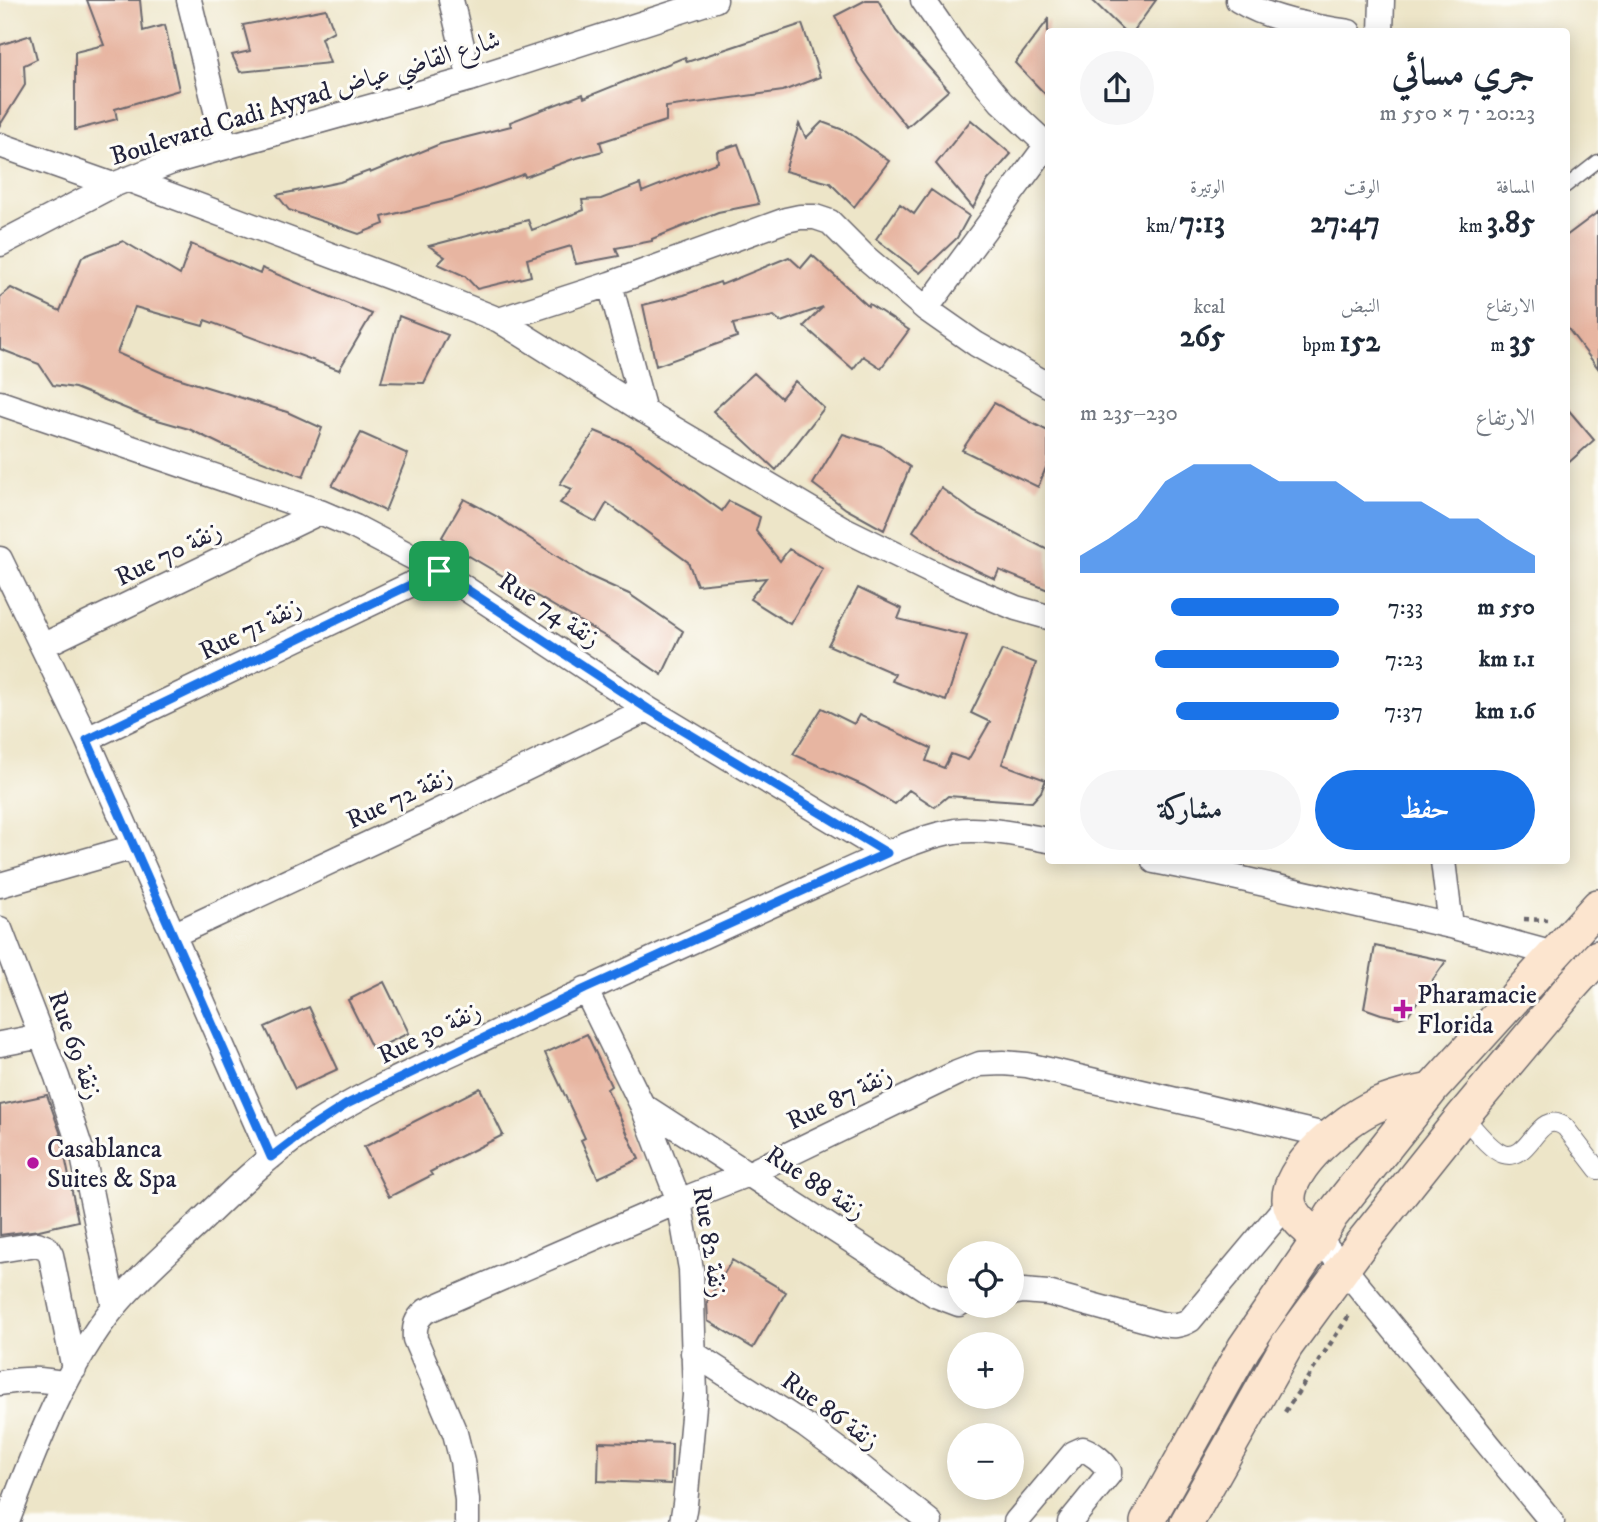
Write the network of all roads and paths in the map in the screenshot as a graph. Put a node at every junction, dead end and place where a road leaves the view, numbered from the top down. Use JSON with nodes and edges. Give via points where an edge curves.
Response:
{"nodes":[{"id":1,"x":190,"y":0,"type":"edge"},
{"id":2,"x":451,"y":0,"type":"edge"},
{"id":3,"x":715,"y":0,"type":"edge"},
{"id":4,"x":923,"y":0,"type":"edge"},
{"id":5,"x":1238,"y":0,"type":"edge"},
{"id":6,"x":1382,"y":0,"type":"edge"},
{"id":7,"x":678,"y":6,"type":"edge"},
{"id":8,"x":1325,"y":28,"type":"edge"},
{"id":9,"x":1381,"y":28,"type":"edge"},
{"id":10,"x":470,"y":79,"type":"junction"},
{"id":11,"x":1045,"y":142,"type":"edge"},
{"id":12,"x":0,"y":145,"type":"edge"},
{"id":13,"x":225,"y":147,"type":"junction"},
{"id":14,"x":1045,"y":149,"type":"edge"},
{"id":15,"x":1598,"y":161,"type":"edge"},
{"id":16,"x":120,"y":182,"type":"junction"},
{"id":17,"x":1570,"y":183,"type":"edge"},
{"id":18,"x":0,"y":244,"type":"edge"},
{"id":19,"x":610,"y":284,"type":"junction"},
{"id":20,"x":926,"y":309,"type":"junction"},
{"id":21,"x":499,"y":320,"type":"junction"},
{"id":22,"x":1045,"y":375,"type":"edge"},
{"id":23,"x":0,"y":403,"type":"edge"},
{"id":24,"x":644,"y":411,"type":"junction"},
{"id":25,"x":320,"y":512,"type":"junction"},
{"id":26,"x":0,"y":559,"type":"edge"},
{"id":27,"x":439,"y":571,"type":"junction"},
{"id":28,"x":1045,"y":616,"type":"edge"},
{"id":29,"x":42,"y":646,"type":"junction"},
{"id":30,"x":648,"y":709,"type":"junction"},
{"id":31,"x":87,"y":740,"type":"junction"},
{"id":32,"x":1045,"y":840,"type":"edge"},
{"id":33,"x":134,"y":847,"type":"junction"},
{"id":34,"x":887,"y":853,"type":"junction"},
{"id":35,"x":1182,"y":864,"type":"edge"},
{"id":36,"x":1443,"y":864,"type":"edge"},
{"id":37,"x":1219,"y":868,"type":"edge"},
{"id":38,"x":0,"y":886,"type":"edge"},
{"id":39,"x":1598,"y":906,"type":"edge"},
{"id":40,"x":1517,"y":919,"type":"dead end"},
{"id":41,"x":1557,"y":920,"type":"dead end"},
{"id":42,"x":1451,"y":926,"type":"junction"},
{"id":43,"x":0,"y":929,"type":"edge"},
{"id":44,"x":173,"y":935,"type":"junction"},
{"id":45,"x":1553,"y":954,"type":"junction"},
{"id":46,"x":1598,"y":957,"type":"edge"},
{"id":47,"x":585,"y":989,"type":"junction"},
{"id":48,"x":41,"y":1036,"type":"junction"},
{"id":49,"x":0,"y":1044,"type":"edge"},
{"id":50,"x":1431,"y":1090,"type":"junction"},
{"id":51,"x":642,"y":1105,"type":"junction"},
{"id":52,"x":1463,"y":1116,"type":"junction"},
{"id":53,"x":1329,"y":1136,"type":"junction"},
{"id":54,"x":271,"y":1157,"type":"junction"},
{"id":55,"x":1598,"y":1170,"type":"edge"},
{"id":56,"x":748,"y":1174,"type":"junction"},
{"id":57,"x":679,"y":1201,"type":"junction"},
{"id":58,"x":1289,"y":1202,"type":"junction"},
{"id":59,"x":1319,"y":1238,"type":"junction"},
{"id":60,"x":0,"y":1250,"type":"edge"},
{"id":61,"x":1344,"y":1269,"type":"junction"},
{"id":62,"x":1024,"y":1291,"type":"edge"},
{"id":63,"x":947,"y":1300,"type":"edge"},
{"id":64,"x":114,"y":1307,"type":"junction"},
{"id":65,"x":693,"y":1353,"type":"junction"},
{"id":66,"x":70,"y":1377,"type":"junction"},
{"id":67,"x":0,"y":1384,"type":"edge"},
{"id":68,"x":7,"y":1522,"type":"edge"},
{"id":69,"x":467,"y":1522,"type":"edge"},
{"id":70,"x":682,"y":1522,"type":"edge"},
{"id":71,"x":930,"y":1522,"type":"edge"},
{"id":72,"x":1016,"y":1522,"type":"edge"},
{"id":73,"x":1070,"y":1522,"type":"edge"},
{"id":74,"x":1147,"y":1522,"type":"edge"},
{"id":75,"x":1187,"y":1522,"type":"edge"},
{"id":76,"x":1552,"y":1522,"type":"edge"}],
"edges":[{"from":1,"to":13,"type":"street"},
{"from":2,"to":10,"type":"street"},
{"from":3,"to":7,"type":"street","name":"Boulevard Cadi Ayyad شارع القاضي عياض"},
{"from":4,"to":11,"type":"street","via":[[1001,102]]},
{"from":5,"to":8,"type":"street","via":[[1301,24]]},
{"from":6,"to":9,"type":"street"},
{"from":7,"to":10,"type":"street","name":"Boulevard Cadi Ayyad شارع القاضي عياض"},
{"from":10,"to":13,"type":"street","name":"Boulevard Cadi Ayyad شارع القاضي عياض"},
{"from":12,"to":16,"type":"street"},
{"from":13,"to":16,"type":"street","name":"Boulevard Cadi Ayyad شارع القاضي عياض"},
{"from":14,"to":20,"type":"street"},
{"from":15,"to":17,"type":"lane"},
{"from":16,"to":18,"type":"street","name":"Boulevard Cadi Ayyad شارع القاضي عياض"},
{"from":16,"to":21,"type":"street"},
{"from":19,"to":20,"type":"street","via":[[786,220],[815,217],[830,222]]},
{"from":19,"to":21,"type":"street"},
{"from":19,"to":24,"type":"street"},
{"from":20,"to":22,"type":"street","via":[[976,345]]},
{"from":21,"to":24,"type":"street"},
{"from":23,"to":25,"type":"street","name":"Rue 74 زنقة"},
{"from":24,"to":28,"type":"street","via":[[842,528],[944,578]]},
{"from":25,"to":27,"type":"street","name":"Rue 74 زنقة"},
{"from":25,"to":29,"type":"street","name":"Rue 70 زنقة"},
{"from":26,"to":29,"type":"street"},
{"from":27,"to":30,"type":"street","name":"Rue 74 زنقة"},
{"from":27,"to":31,"type":"street","name":"Rue 71 زنقة"},
{"from":29,"to":31,"type":"street"},
{"from":30,"to":34,"type":"street","name":"Rue 74 زنقة"},
{"from":30,"to":44,"type":"street","name":"Rue 72 زنقة"},
{"from":31,"to":33,"type":"street"},
{"from":32,"to":34,"type":"street","name":"Rue 30 زنقة","via":[[957,831]]},
{"from":33,"to":38,"type":"street"},
{"from":33,"to":44,"type":"street"},
{"from":34,"to":47,"type":"street","name":"Rue 30 زنقة"},
{"from":35,"to":37,"type":"street"},
{"from":36,"to":42,"type":"street"},
{"from":37,"to":42,"type":"street"},
{"from":39,"to":45,"type":"main road"},
{"from":40,"to":41,"type":"path"},
{"from":42,"to":45,"type":"street"},
{"from":43,"to":48,"type":"street","name":"Rue 69 زنقة"},
{"from":44,"to":54,"type":"street"},
{"from":45,"to":50,"type":"main road"},
{"from":46,"to":52,"type":"main road"},
{"from":47,"to":51,"type":"street","name":"Rue 82 زنقة"},
{"from":47,"to":54,"type":"street","name":"Rue 30 زنقة","via":[[347,1104]]},
{"from":48,"to":49,"type":"street"},
{"from":48,"to":64,"type":"street","name":"Rue 69 زنقة","via":[[83,1156]]},
{"from":50,"to":53,"type":"main road","via":[[1373,1107]]},
{"from":50,"to":59,"type":"main road","via":[[1332,1215]]},
{"from":51,"to":56,"type":"street","name":"Rue 88 زنقة"},
{"from":51,"to":57,"type":"street","name":"Rue 82 زنقة"},
{"from":52,"to":55,"type":"street","via":[[1504,1154],[1515,1154],[1546,1124],[1559,1122]]},
{"from":52,"to":61,"type":"main road"},
{"from":53,"to":56,"type":"street","name":"Rue 87 زنقة","via":[[1003,1063],[957,1073]]},
{"from":53,"to":58,"type":"main road","via":[[1291,1184]]},
{"from":54,"to":64,"type":"street","name":"Rue 30 زنقة"},
{"from":56,"to":57,"type":"street","name":"Rue 87 زنقة"},
{"from":56,"to":63,"type":"street","name":"Rue 88 زنقة"},
{"from":57,"to":65,"type":"street","name":"Rue 82 زنقة","via":[[691,1269]]},
{"from":57,"to":69,"type":"street","name":"Rue 87 زنقة","via":[[418,1317],[415,1339],[456,1433]]},
{"from":58,"to":59,"type":"main road","via":[[1295,1215]]},
{"from":58,"to":62,"type":"street","via":[[1182,1325]]},
{"from":59,"to":61,"type":"street"},
{"from":59,"to":74,"type":"main road","via":[[1244,1348]]},
{"from":60,"to":66,"type":"street","via":[[37,1244],[51,1255]]},
{"from":61,"to":75,"type":"main road","via":[[1287,1345]]},
{"from":61,"to":76,"type":"street"},
{"from":64,"to":66,"type":"street","name":"Rue 30 زنقة"},
{"from":65,"to":70,"type":"street","name":"Rue 82 زنقة","via":[[695,1395]]},
{"from":65,"to":71,"type":"street","name":"Rue 86 زنقة","via":[[806,1426]]},
{"from":66,"to":67,"type":"street"},
{"from":66,"to":68,"type":"street","name":"Rue 30 زنقة"},
{"from":72,"to":73,"type":"street","via":[[1074,1453],[1088,1451],[1105,1465],[1108,1477]]}]}
